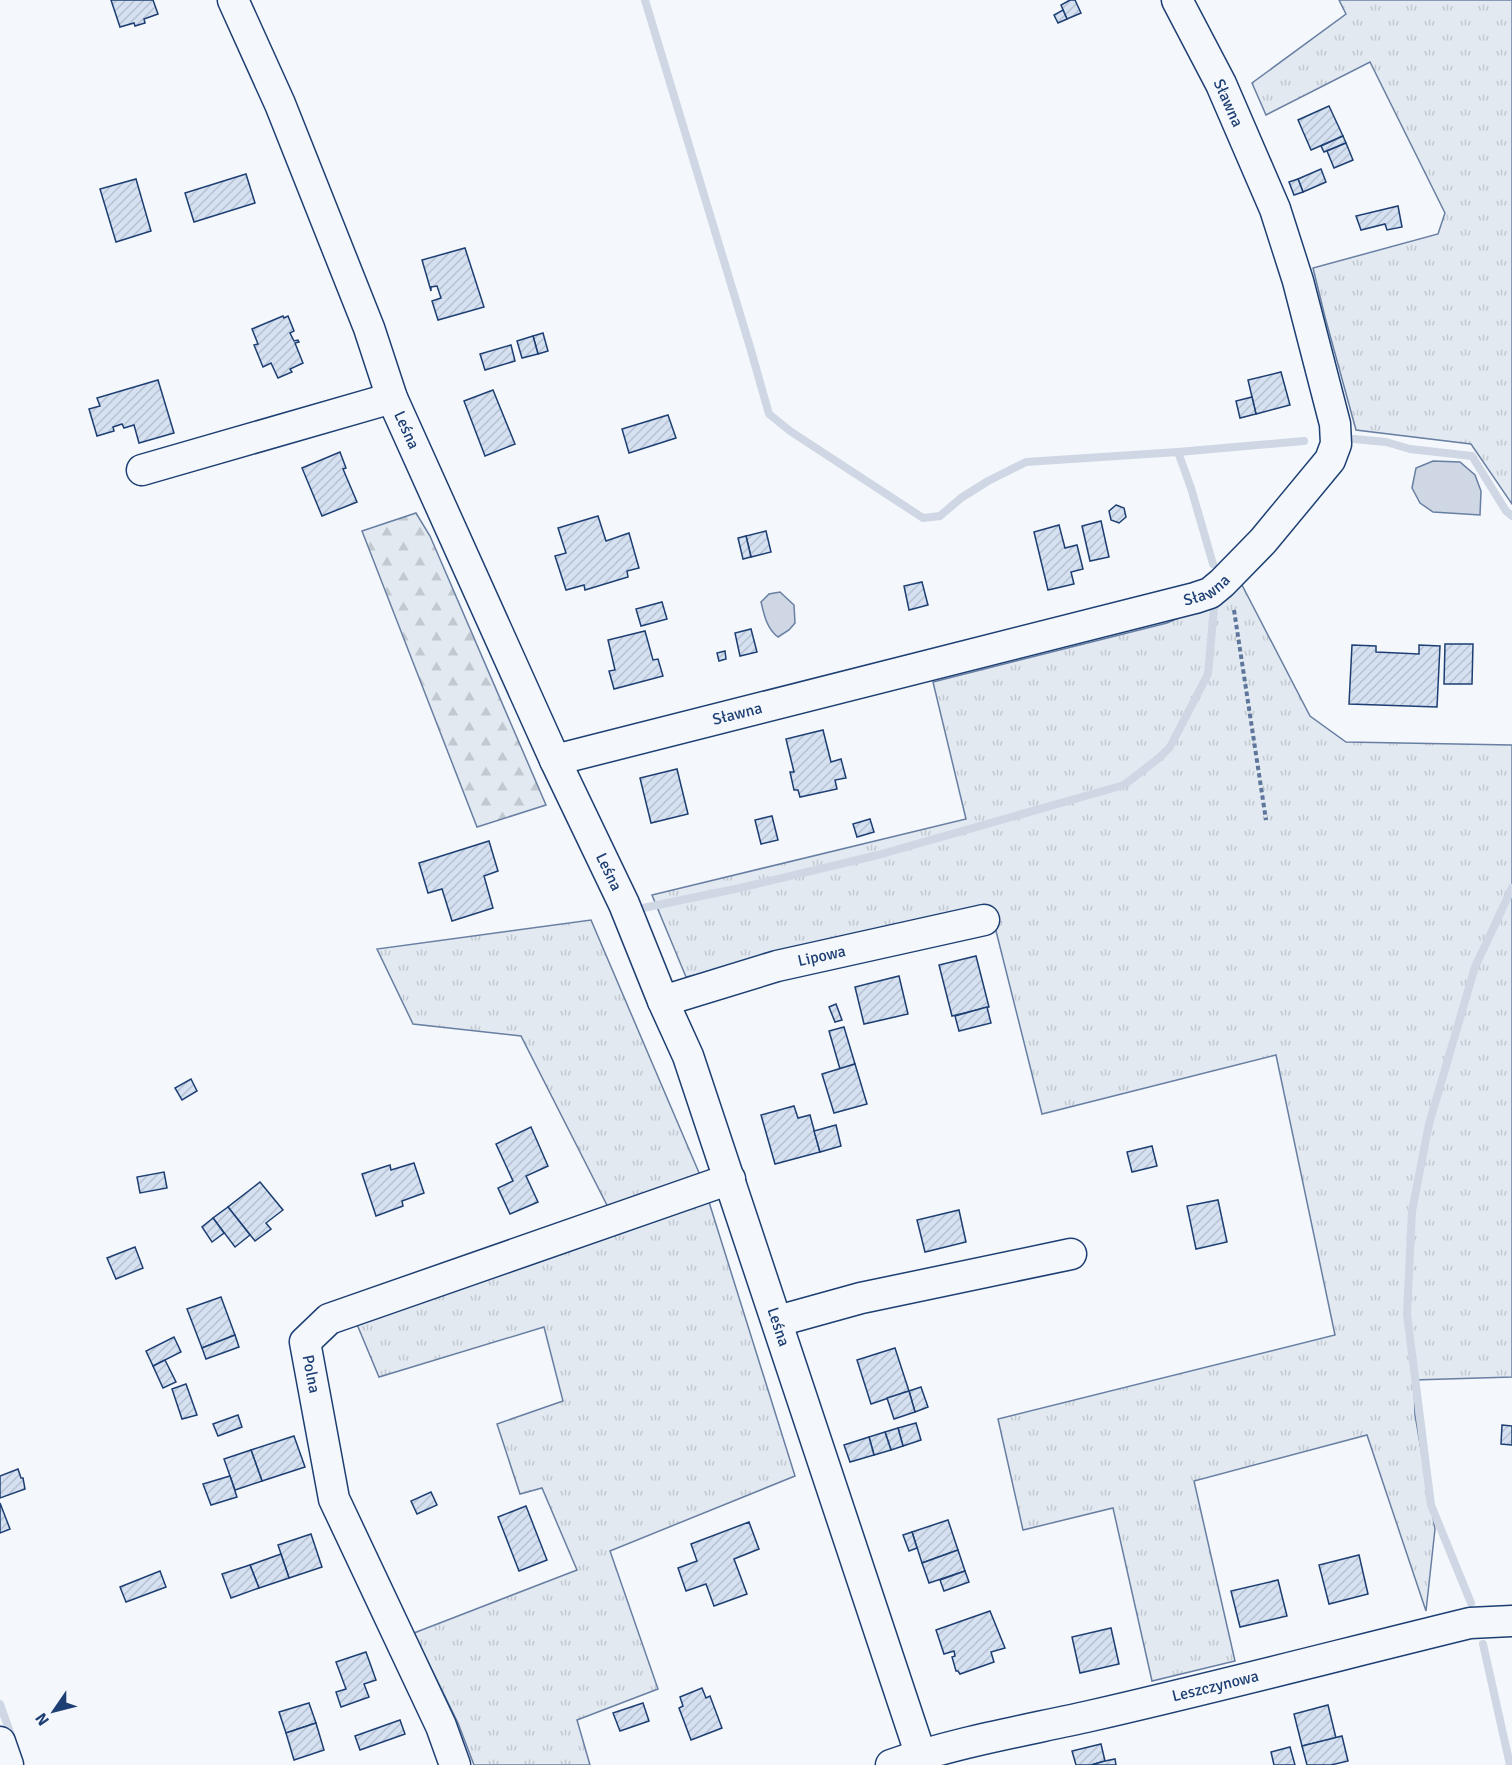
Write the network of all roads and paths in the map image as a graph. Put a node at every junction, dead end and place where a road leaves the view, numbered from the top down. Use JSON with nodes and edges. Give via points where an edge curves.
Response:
{"nodes":[{"id":1,"x":233,"y":0,"type":"edge"},
{"id":2,"x":1177,"y":0,"type":"edge"},
{"id":3,"x":392,"y":398,"type":"junction"},
{"id":4,"x":142,"y":470,"type":"dead end"},
{"id":5,"x":1222,"y":583,"type":"junction"},
{"id":6,"x":555,"y":760,"type":"junction"},
{"id":7,"x":1266,"y":820,"type":"dead end"},
{"id":8,"x":984,"y":920,"type":"dead end"},
{"id":9,"x":663,"y":1001,"type":"junction"},
{"id":10,"x":730,"y":1179,"type":"junction"},
{"id":11,"x":1071,"y":1254,"type":"dead end"},
{"id":12,"x":778,"y":1321,"type":"junction"},
{"id":13,"x":1512,"y":1621,"type":"edge"},
{"id":14,"x":0,"y":1742,"type":"edge"},
{"id":15,"x":922,"y":1760,"type":"edge"},
{"id":16,"x":8,"y":1765,"type":"edge"},
{"id":17,"x":455,"y":1765,"type":"edge"},
{"id":18,"x":891,"y":1765,"type":"edge"}],
"edges":[{"from":1,"to":3,"type":"street","name":"Leśna","via":[[280,104],[369,328]]},
{"from":2,"to":5,"type":"street","name":"Sławna","via":[[1221,84],[1275,209],[1310,322],[1335,424],[1336,444],[1330,460],[1263,541]]},
{"from":3,"to":4,"type":"street"},
{"from":3,"to":6,"type":"street","name":"Leśna"},
{"from":5,"to":6,"type":"street","name":"Sławna","via":[[1195,598]]},
{"from":5,"to":7,"type":"path","via":[[1230,591]]},
{"from":6,"to":9,"type":"street","name":"Leśna","via":[[624,904]]},
{"from":8,"to":9,"type":"street","name":"Lipowa","via":[[777,966]]},
{"from":9,"to":10,"type":"street","name":"Leśna","via":[[688,1056]]},
{"from":10,"to":12,"type":"street","name":"Leśna"},
{"from":10,"to":17,"type":"street","name":"Polna","via":[[329,1319],[305,1342],[334,1499],[441,1726]]},
{"from":11,"to":12,"type":"street","via":[[861,1298]]},
{"from":12,"to":15,"type":"street","name":"Leśna"},
{"from":13,"to":15,"type":"street","name":"Leszczynowa","via":[[1470,1623],[1006,1733]]},
{"from":14,"to":16,"type":"street"},
{"from":15,"to":18,"type":"street"}]}
